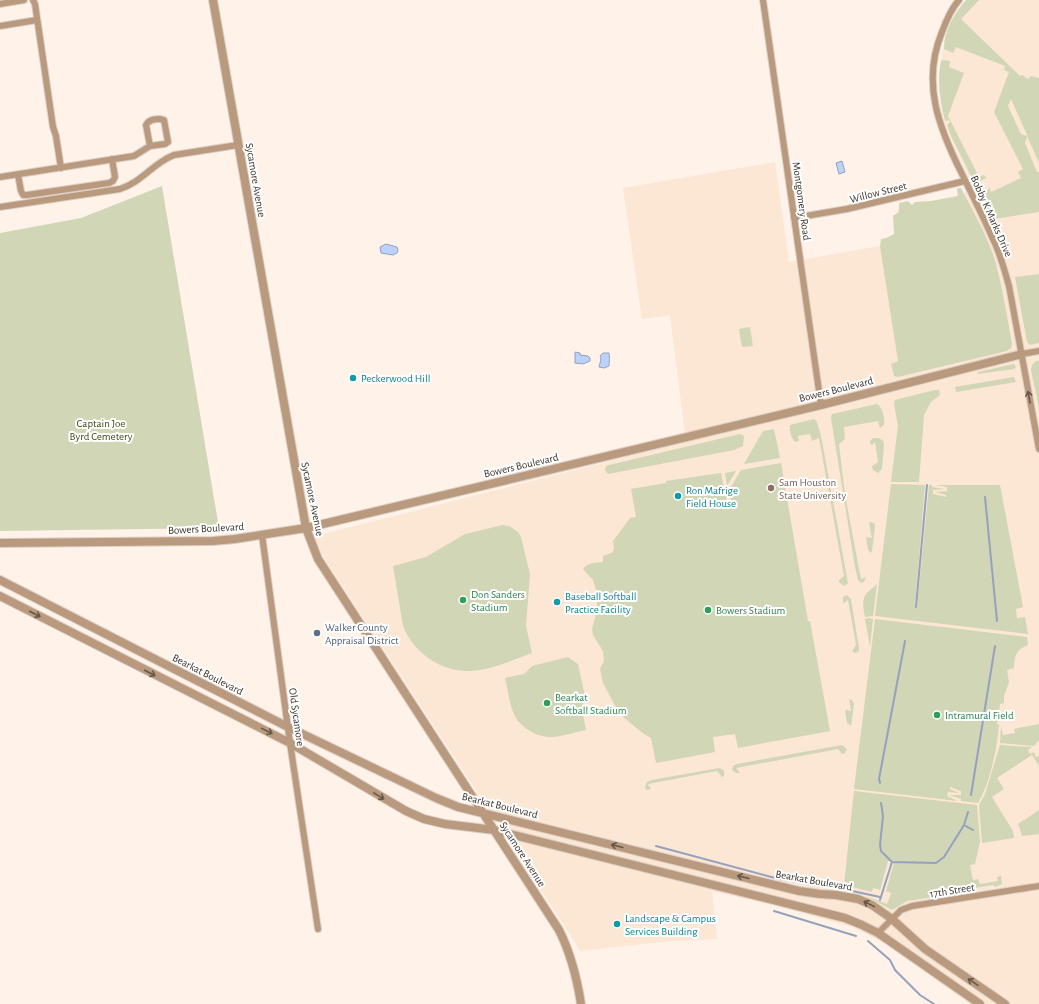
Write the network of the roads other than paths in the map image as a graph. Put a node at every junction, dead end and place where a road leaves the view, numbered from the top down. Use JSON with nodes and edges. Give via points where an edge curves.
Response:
{"nodes":[{"id":1,"x":24,"y":0,"type":"edge"},
{"id":2,"x":33,"y":0,"type":"edge"},
{"id":3,"x":213,"y":0,"type":"edge"},
{"id":4,"x":763,"y":0,"type":"edge"},
{"id":5,"x":959,"y":0,"type":"edge"},
{"id":6,"x":0,"y":4,"type":"edge"},
{"id":7,"x":38,"y":20,"type":"junction"},
{"id":8,"x":0,"y":26,"type":"edge"},
{"id":9,"x":238,"y":145,"type":"junction"},
{"id":10,"x":150,"y":146,"type":"junction"},
{"id":11,"x":112,"y":159,"type":"junction"},
{"id":12,"x":61,"y":168,"type":"junction"},
{"id":13,"x":18,"y":175,"type":"junction"},
{"id":14,"x":0,"y":178,"type":"edge"},
{"id":15,"x":965,"y":180,"type":"junction"},
{"id":16,"x":0,"y":207,"type":"edge"},
{"id":17,"x":794,"y":218,"type":"junction"},
{"id":18,"x":1039,"y":351,"type":"edge"},
{"id":19,"x":1022,"y":354,"type":"junction"},
{"id":20,"x":821,"y":404,"type":"junction"},
{"id":21,"x":1039,"y":449,"type":"edge"},
{"id":22,"x":306,"y":528,"type":"junction"},
{"id":23,"x":262,"y":535,"type":"junction"},
{"id":24,"x":0,"y":543,"type":"edge"},
{"id":25,"x":0,"y":580,"type":"edge"},
{"id":26,"x":0,"y":596,"type":"edge"},
{"id":27,"x":288,"y":727,"type":"junction"},
{"id":28,"x":290,"y":743,"type":"junction"},
{"id":29,"x":483,"y":813,"type":"junction"},
{"id":30,"x":494,"y":830,"type":"junction"},
{"id":31,"x":1039,"y":886,"type":"edge"},
{"id":32,"x":892,"y":919,"type":"junction"},
{"id":33,"x":318,"y":929,"type":"dead end"},
{"id":34,"x":878,"y":933,"type":"junction"},
{"id":35,"x":581,"y":1004,"type":"edge"},
{"id":36,"x":980,"y":1004,"type":"edge"},
{"id":37,"x":1005,"y":1004,"type":"edge"}],
"edges":[{"from":1,"to":6,"type":"street"},
{"from":2,"to":7,"type":"street"},
{"from":3,"to":9,"type":"street","name":"Sycamore Avenue"},
{"from":4,"to":17,"type":"street","name":"Montgomery Road"},
{"from":5,"to":15,"type":"street","name":"Bobby K Marks Drive","via":[[946,20],[938,40],[933,81],[934,102],[939,122]]},
{"from":7,"to":8,"type":"street"},
{"from":7,"to":12,"type":"street"},
{"from":9,"to":16,"type":"street","via":[[174,155],[136,182],[120,189]]},
{"from":9,"to":22,"type":"street","name":"Sycamore Avenue"},
{"from":10,"to":10,"type":"street","via":[[146,125],[150,121],[162,119],[168,142]]},
{"from":10,"to":11,"type":"street","via":[[134,156]]},
{"from":11,"to":12,"type":"street"},
{"from":11,"to":13,"type":"street","via":[[115,177],[109,183],[22,195]]},
{"from":12,"to":13,"type":"street"},
{"from":13,"to":14,"type":"street"},
{"from":15,"to":17,"type":"street","name":"Willow Street","via":[[847,209]]},
{"from":15,"to":19,"type":"street","name":"Bobby K Marks Drive","via":[[1002,261]]},
{"from":17,"to":20,"type":"street","name":"Montgomery Road"},
{"from":18,"to":19,"type":"street","name":"Bowers Boulevard"},
{"from":19,"to":20,"type":"street","name":"Bowers Boulevard"},
{"from":21,"to":19,"type":"street","name":"Bobby K Marks Drive","one_way":true},
{"from":20,"to":22,"type":"street","name":"Bowers Boulevard"},
{"from":22,"to":23,"type":"street","name":"Bowers Boulevard"},
{"from":22,"to":29,"type":"street","name":"Sycamore Avenue","via":[[318,559]]},
{"from":23,"to":24,"type":"street","name":"Bowers Boulevard","via":[[191,542]]},
{"from":23,"to":27,"type":"street","name":"Old Sycamore"},
{"from":25,"to":27,"type":"street","name":"Bearkat Boulevard"},
{"from":26,"to":28,"type":"street","one_way":true},
{"from":27,"to":28,"type":"street","name":"Old Sycamore"},
{"from":27,"to":29,"type":"street","name":"Bearkat Boulevard","via":[[436,798]]},
{"from":28,"to":30,"type":"street","one_way":true,"via":[[424,819]]},
{"from":28,"to":33,"type":"street","name":"Old Sycamore"},
{"from":29,"to":30,"type":"street","name":"Sycamore Avenue"},
{"from":32,"to":29,"type":"street","name":"Bearkat Boulevard","one_way":true,"via":[[858,899],[799,891]]},
{"from":30,"to":34,"type":"street","via":[[827,912],[862,924]]},
{"from":30,"to":35,"type":"street","name":"Sycamore Avenue","via":[[559,930],[573,963]]},
{"from":31,"to":32,"type":"street","name":"17th Street","via":[[912,906],[901,910]]},
{"from":32,"to":34,"type":"street","name":"17th Street"},
{"from":37,"to":32,"type":"street","name":"Bearkat Boulevard","one_way":true,"via":[[924,949]]},
{"from":34,"to":36,"type":"street"}]}
